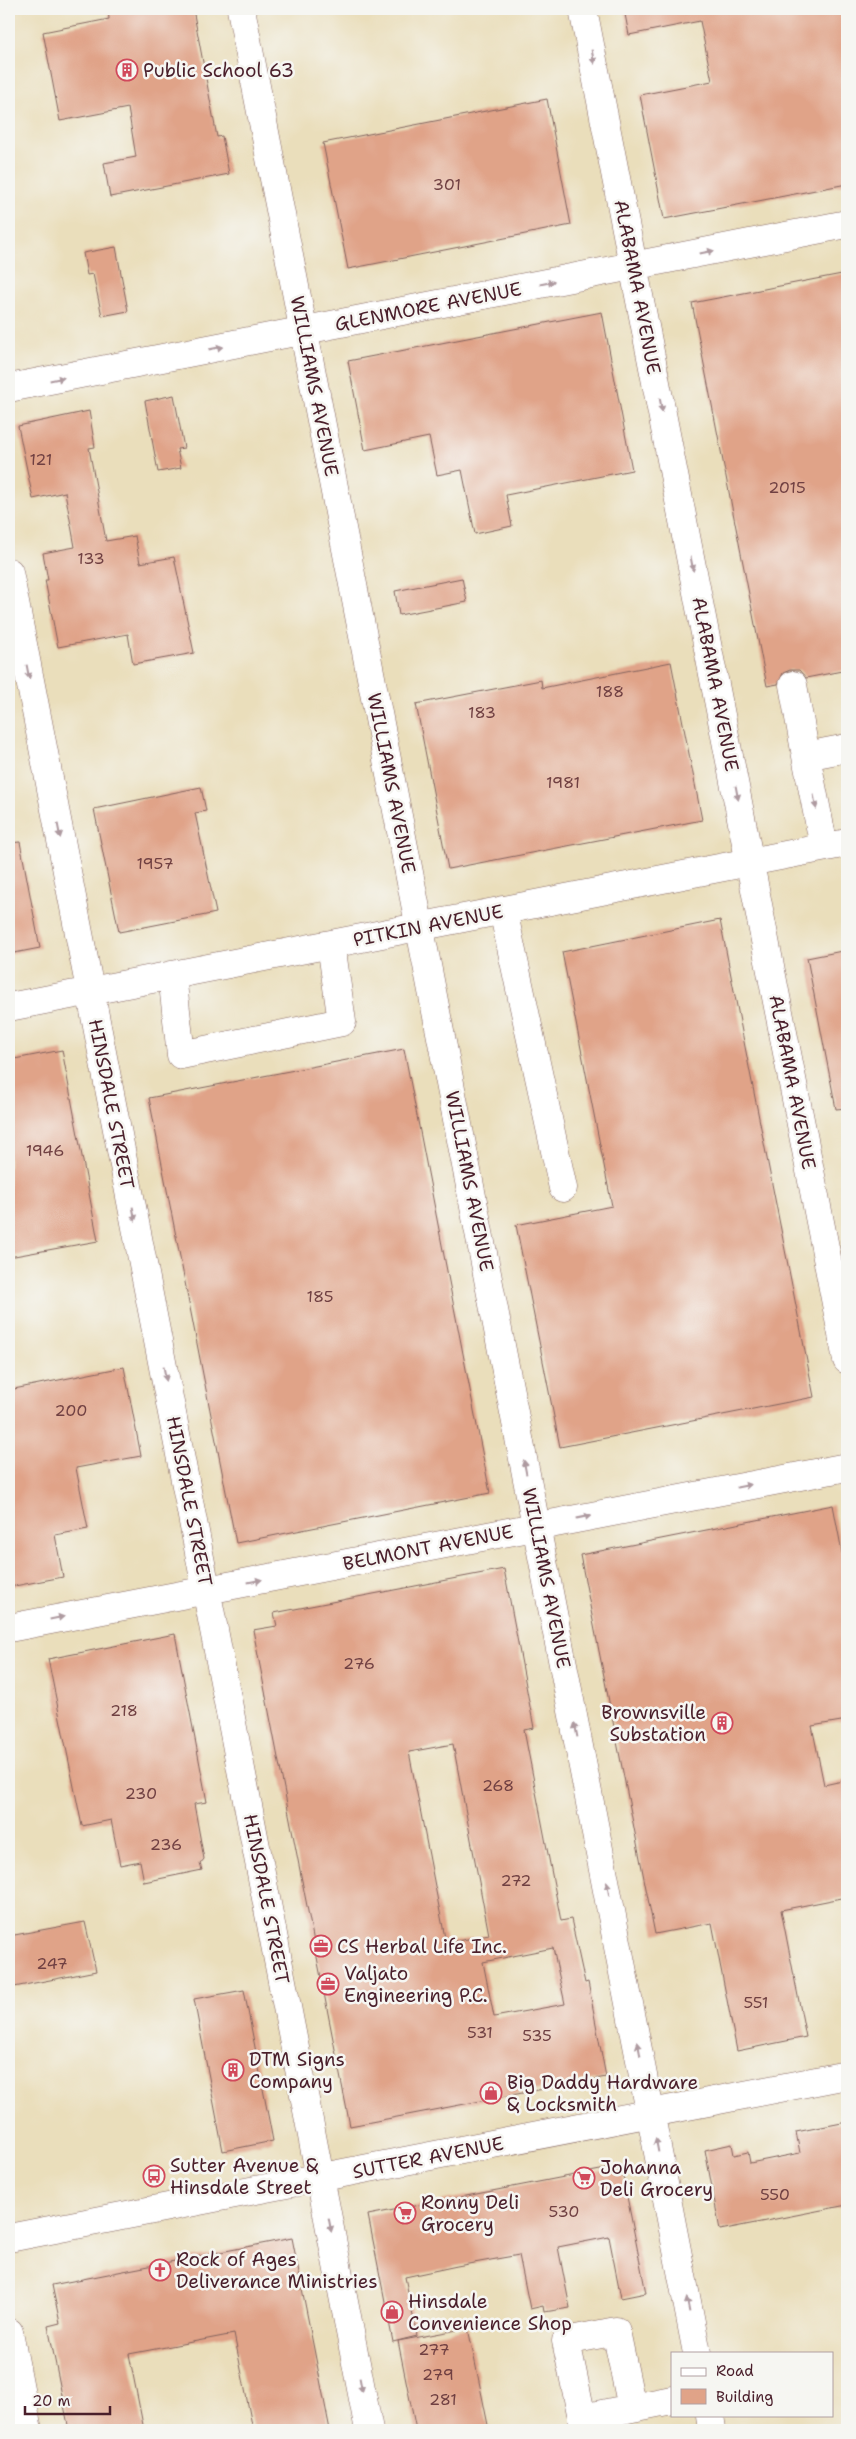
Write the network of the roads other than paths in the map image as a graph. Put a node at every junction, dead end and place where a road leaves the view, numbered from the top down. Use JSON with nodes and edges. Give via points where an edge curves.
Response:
{"nodes":[{"id":1,"x":241,"y":9,"type":"edge"},
{"id":2,"x":583,"y":9,"type":"edge"},
{"id":3,"x":847,"y":224,"type":"edge"},
{"id":4,"x":633,"y":266,"type":"junction"},
{"id":5,"x":304,"y":330,"type":"junction"},
{"id":6,"x":9,"y":388,"type":"edge"},
{"id":7,"x":9,"y":572,"type":"edge"},
{"id":8,"x":792,"y":685,"type":"dead end"},
{"id":9,"x":847,"y":748,"type":"edge"},
{"id":10,"x":806,"y":756,"type":"junction"},
{"id":11,"x":836,"y":845,"type":"edge"},
{"id":12,"x":751,"y":861,"type":"junction"},
{"id":13,"x":503,"y":910,"type":"junction"},
{"id":14,"x":420,"y":927,"type":"junction"},
{"id":15,"x":331,"y":944,"type":"junction"},
{"id":16,"x":172,"y":975,"type":"junction"},
{"id":17,"x":90,"y":991,"type":"junction"},
{"id":18,"x":9,"y":1007,"type":"edge"},
{"id":19,"x":563,"y":1188,"type":"dead end"},
{"id":20,"x":847,"y":1360,"type":"edge"},
{"id":21,"x":847,"y":1467,"type":"edge"},
{"id":22,"x":537,"y":1526,"type":"junction"},
{"id":23,"x":207,"y":1590,"type":"junction"},
{"id":24,"x":9,"y":1628,"type":"edge"},
{"id":25,"x":847,"y":2075,"type":"edge"},
{"id":26,"x":651,"y":2114,"type":"junction"},
{"id":27,"x":321,"y":2177,"type":"junction"},
{"id":28,"x":9,"y":2238,"type":"edge"},
{"id":29,"x":9,"y":2332,"type":"edge"},
{"id":30,"x":698,"y":2352,"type":"edge"},
{"id":31,"x":671,"y":2400,"type":"edge"},
{"id":32,"x":632,"y":2408,"type":"dead end"},
{"id":33,"x":710,"y":2416,"type":"edge"},
{"id":34,"x":28,"y":2430,"type":"edge"},
{"id":35,"x":370,"y":2430,"type":"edge"},
{"id":36,"x":712,"y":2430,"type":"edge"}],
"edges":[{"from":1,"to":5,"type":"street","name":"WILLIAMS AVENUE"},
{"from":2,"to":4,"type":"street","name":"ALABAMA AVENUE","one_way":true},
{"from":4,"to":3,"type":"street","name":"GLENMORE AVENUE","one_way":true},
{"from":5,"to":4,"type":"street","name":"GLENMORE AVENUE","one_way":true},
{"from":4,"to":12,"type":"street","name":"ALABAMA AVENUE","one_way":true},
{"from":6,"to":5,"type":"street","name":"GLENMORE AVENUE","one_way":true},
{"from":5,"to":14,"type":"street","name":"WILLIAMS AVENUE"},
{"from":7,"to":17,"type":"street","name":"HINSDALE STREET","one_way":true},
{"from":8,"to":10,"type":"street"},
{"from":9,"to":10,"type":"street"},
{"from":10,"to":11,"type":"street","one_way":true},
{"from":11,"to":12,"type":"street","name":"PITKIN AVENUE"},
{"from":12,"to":13,"type":"street","name":"PITKIN AVENUE"},
{"from":12,"to":20,"type":"street","name":"ALABAMA AVENUE"},
{"from":13,"to":14,"type":"street","name":"PITKIN AVENUE"},
{"from":13,"to":19,"type":"street"},
{"from":14,"to":15,"type":"street","name":"PITKIN AVENUE"},
{"from":22,"to":14,"type":"street","name":"WILLIAMS AVENUE","one_way":true},
{"from":15,"to":16,"type":"street","name":"PITKIN AVENUE"},
{"from":15,"to":16,"type":"street","via":[[342,1022],[181,1055]]},
{"from":16,"to":17,"type":"street","name":"PITKIN AVENUE"},
{"from":17,"to":18,"type":"street","name":"PITKIN AVENUE"},
{"from":17,"to":23,"type":"street","name":"HINSDALE STREET","one_way":true},
{"from":22,"to":21,"type":"street","name":"BELMONT AVENUE","one_way":true},
{"from":23,"to":22,"type":"street","name":"BELMONT AVENUE","one_way":true},
{"from":26,"to":22,"type":"street","name":"WILLIAMS AVENUE","one_way":true},
{"from":24,"to":23,"type":"street","name":"BELMONT AVENUE","one_way":true},
{"from":23,"to":27,"type":"street","name":"HINSDALE STREET"},
{"from":25,"to":26,"type":"street","name":"SUTTER AVENUE"},
{"from":26,"to":27,"type":"street","name":"SUTTER AVENUE"},
{"from":30,"to":26,"type":"street","name":"WILLIAMS AVENUE","one_way":true},
{"from":27,"to":28,"type":"street","name":"SUTTER AVENUE"},
{"from":27,"to":35,"type":"street","name":"HINSDALE STREET","one_way":true},
{"from":29,"to":34,"type":"street"},
{"from":31,"to":32,"type":"street"},
{"from":33,"to":36,"type":"street"}]}
